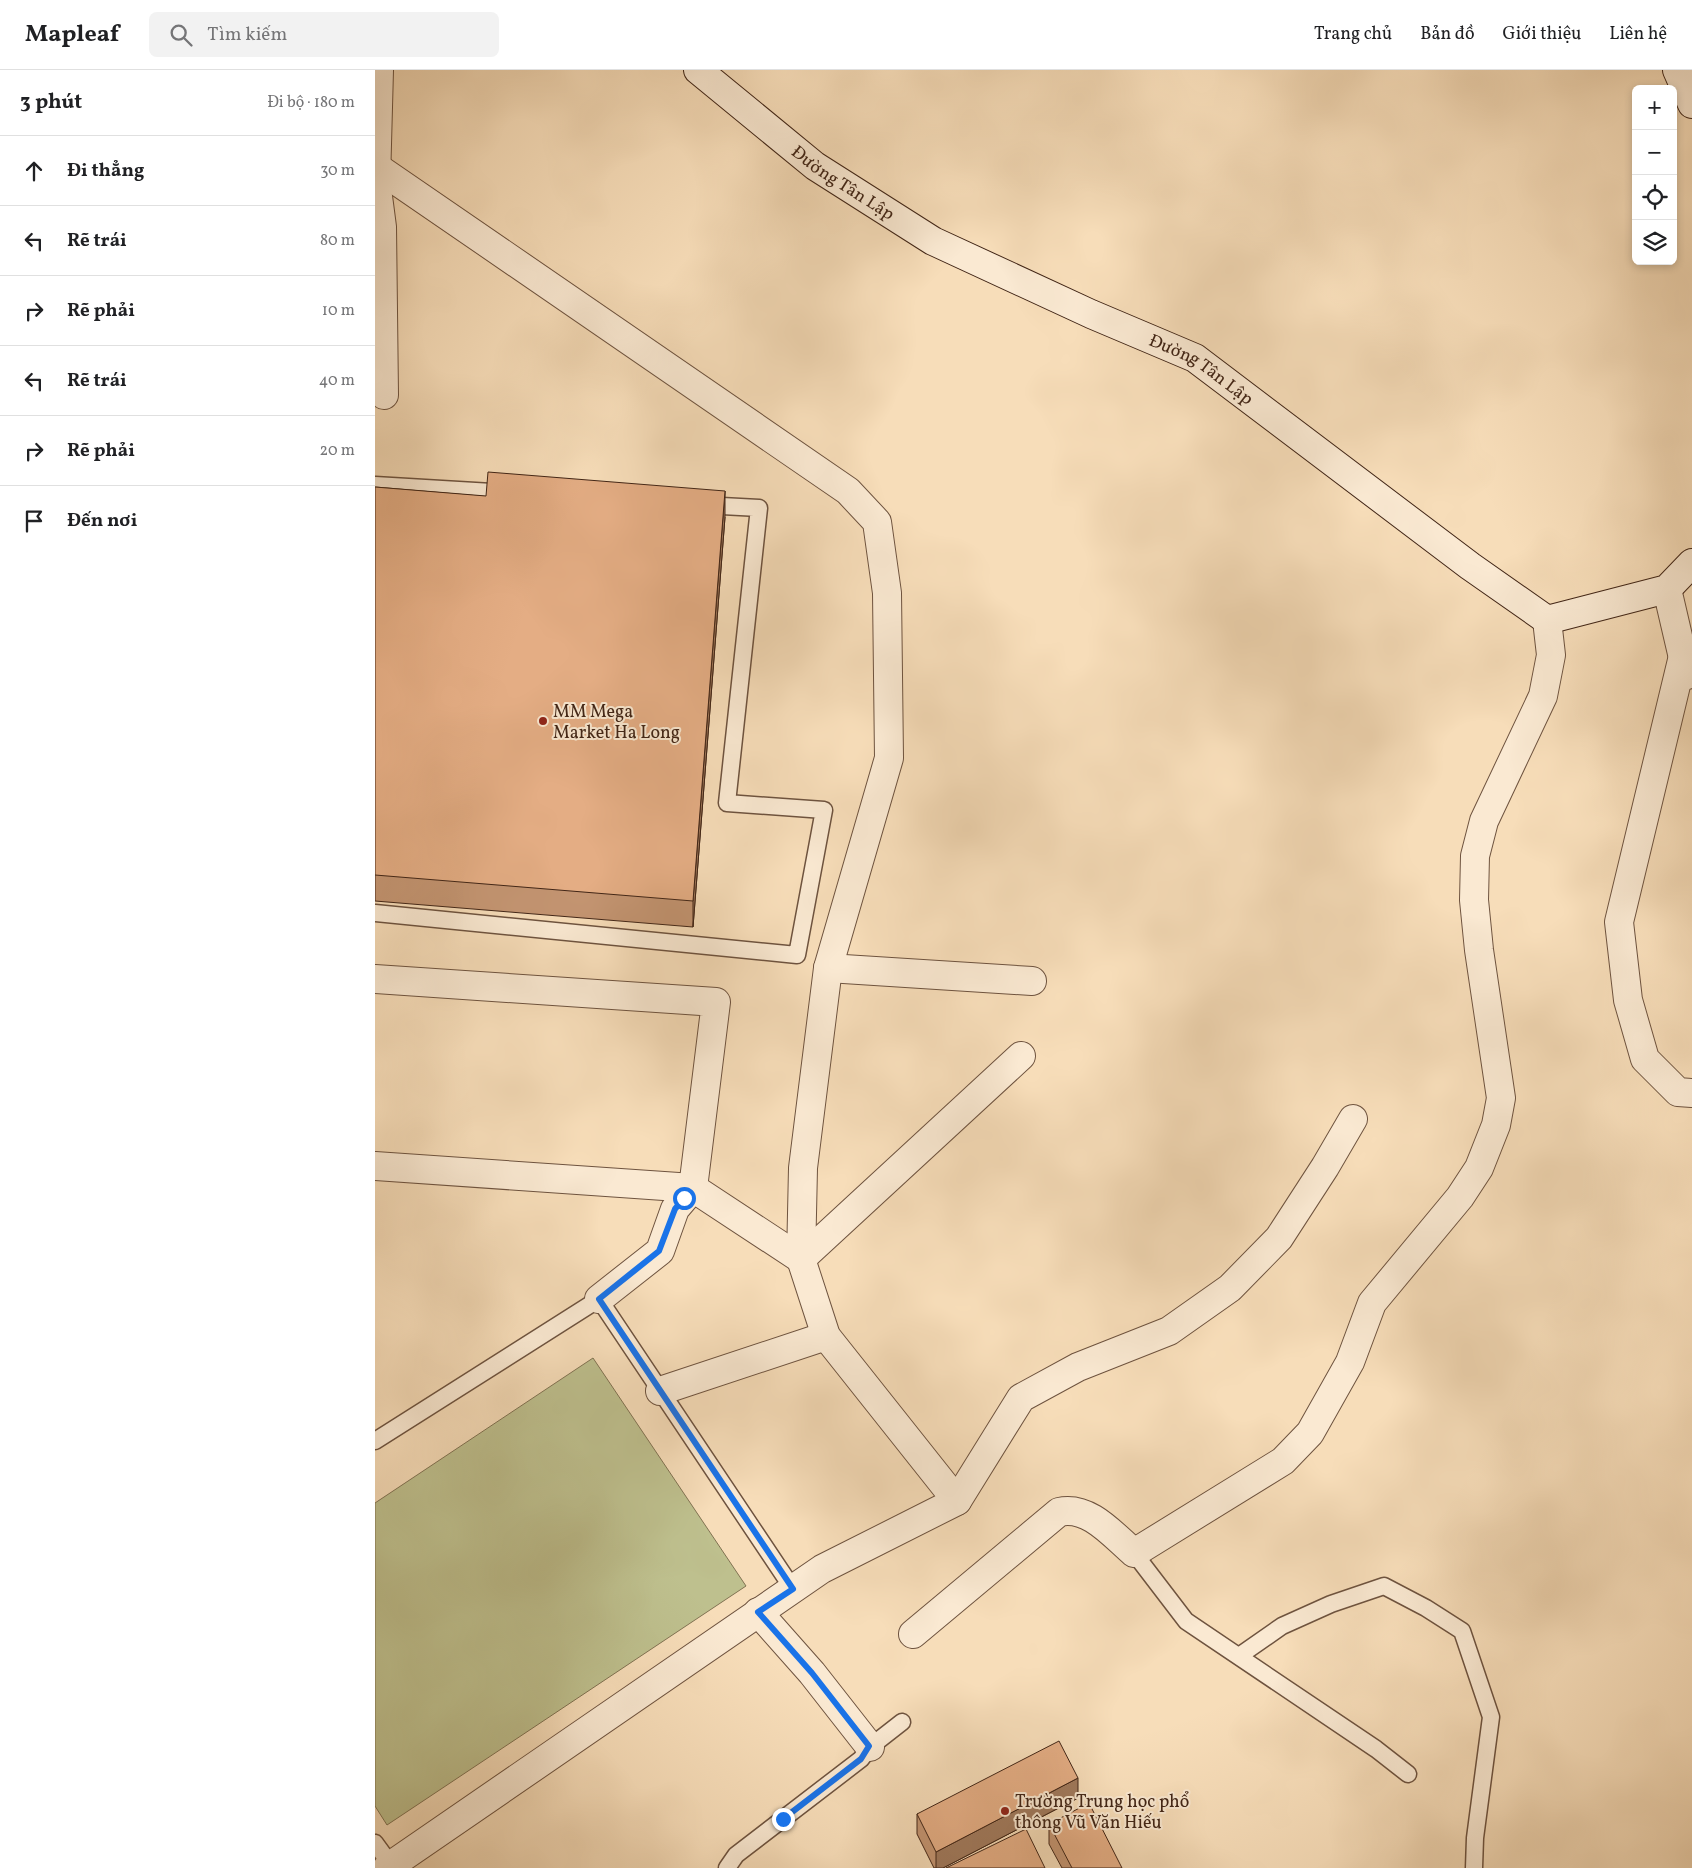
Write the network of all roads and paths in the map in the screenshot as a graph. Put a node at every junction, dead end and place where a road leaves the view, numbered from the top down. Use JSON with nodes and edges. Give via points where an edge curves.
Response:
{"nodes":[{"id":1,"x":379,"y":70,"type":"edge"},
{"id":2,"x":698,"y":70,"type":"edge"},
{"id":3,"x":1677,"y":70,"type":"edge"},
{"id":4,"x":1692,"y":104,"type":"edge"},
{"id":5,"x":377,"y":176,"type":"edge"},
{"id":6,"x":378,"y":226,"type":"edge"},
{"id":7,"x":384,"y":395,"type":"dead end"},
{"id":8,"x":375,"y":485,"type":"edge"},
{"id":9,"x":523,"y":494,"type":"edge"},
{"id":10,"x":690,"y":504,"type":"edge"},
{"id":11,"x":1692,"y":563,"type":"edge"},
{"id":12,"x":1667,"y":589,"type":"junction"},
{"id":13,"x":1547,"y":620,"type":"junction"},
{"id":14,"x":1683,"y":656,"type":"junction"},
{"id":15,"x":1692,"y":687,"type":"edge"},
{"id":16,"x":375,"y":913,"type":"edge"},
{"id":17,"x":828,"y":968,"type":"junction"},
{"id":18,"x":375,"y":979,"type":"edge"},
{"id":19,"x":1032,"y":981,"type":"dead end"},
{"id":20,"x":1021,"y":1056,"type":"dead end"},
{"id":21,"x":1692,"y":1093,"type":"edge"},
{"id":22,"x":1353,"y":1119,"type":"dead end"},
{"id":23,"x":375,"y":1166,"type":"edge"},
{"id":24,"x":693,"y":1188,"type":"junction"},
{"id":25,"x":801,"y":1259,"type":"junction"},
{"id":26,"x":599,"y":1299,"type":"junction"},
{"id":27,"x":826,"y":1336,"type":"junction"},
{"id":28,"x":660,"y":1391,"type":"junction"},
{"id":29,"x":375,"y":1441,"type":"edge"},
{"id":30,"x":957,"y":1501,"type":"junction"},
{"id":31,"x":1134,"y":1553,"type":"junction"},
{"id":32,"x":793,"y":1589,"type":"junction"},
{"id":33,"x":758,"y":1612,"type":"junction"},
{"id":34,"x":913,"y":1634,"type":"dead end"},
{"id":35,"x":1239,"y":1656,"type":"junction"},
{"id":36,"x":902,"y":1722,"type":"dead end"},
{"id":37,"x":869,"y":1746,"type":"junction"},
{"id":38,"x":1408,"y":1774,"type":"dead end"},
{"id":39,"x":375,"y":1843,"type":"edge"},
{"id":40,"x":389,"y":1867,"type":"edge"},
{"id":41,"x":727,"y":1868,"type":"edge"},
{"id":42,"x":1474,"y":1868,"type":"edge"}],
"edges":[{"from":1,"to":5,"type":"street"},
{"from":2,"to":13,"type":"street","name":"Đường Tân Lập","via":[[815,166],[933,241],[1195,358],[1470,566]]},
{"from":3,"to":4,"type":"street"},
{"from":5,"to":6,"type":"street"},
{"from":5,"to":17,"type":"street","via":[[848,491],[877,522],[887,593],[889,758]]},
{"from":6,"to":7,"type":"street"},
{"from":8,"to":9,"type":"lane"},
{"from":10,"to":16,"type":"lane","via":[[759,508],[727,803],[824,810],[797,955]]},
{"from":11,"to":12,"type":"street"},
{"from":12,"to":13,"type":"street"},
{"from":12,"to":14,"type":"street"},
{"from":13,"to":31,"type":"street","via":[[1551,655],[1543,696],[1484,821],[1475,856],[1474,900],[1479,950],[1501,1098],[1496,1125],[1479,1168],[1460,1197],[1372,1303],[1350,1362],[1310,1433],[1283,1460]]},
{"from":14,"to":15,"type":"street"},
{"from":14,"to":21,"type":"street","via":[[1619,922],[1628,1000],[1645,1059],[1678,1092]]},
{"from":17,"to":19,"type":"street"},
{"from":17,"to":25,"type":"street","via":[[803,1168]]},
{"from":18,"to":24,"type":"street","via":[[716,1002]]},
{"from":20,"to":25,"type":"street"},
{"from":22,"to":30,"type":"street","via":[[1279,1238],[1230,1288],[1169,1331],[1078,1367],[1021,1398]]},
{"from":23,"to":24,"type":"street"},
{"from":24,"to":25,"type":"street"},
{"from":24,"to":26,"type":"street","via":[[675,1209],[659,1251]]},
{"from":25,"to":27,"type":"street"},
{"from":26,"to":28,"type":"lane"},
{"from":26,"to":29,"type":"lane"},
{"from":27,"to":28,"type":"street"},
{"from":27,"to":30,"type":"street"},
{"from":28,"to":32,"type":"lane"},
{"from":30,"to":32,"type":"street","via":[[822,1569]]},
{"from":31,"to":34,"type":"street","via":[[1096,1519],[1071,1509],[1059,1512]]},
{"from":31,"to":35,"type":"lane","via":[[1186,1621]]},
{"from":32,"to":33,"type":"street"},
{"from":33,"to":37,"type":"street","via":[[812,1673]]},
{"from":33,"to":40,"type":"street"},
{"from":35,"to":38,"type":"lane"},
{"from":35,"to":42,"type":"lane","via":[[1283,1626],[1331,1604],[1384,1586],[1462,1631],[1491,1717]]},
{"from":36,"to":37,"type":"lane"},
{"from":37,"to":41,"type":"lane","via":[[861,1759],[736,1855]]},
{"from":39,"to":40,"type":"lane"}]}
